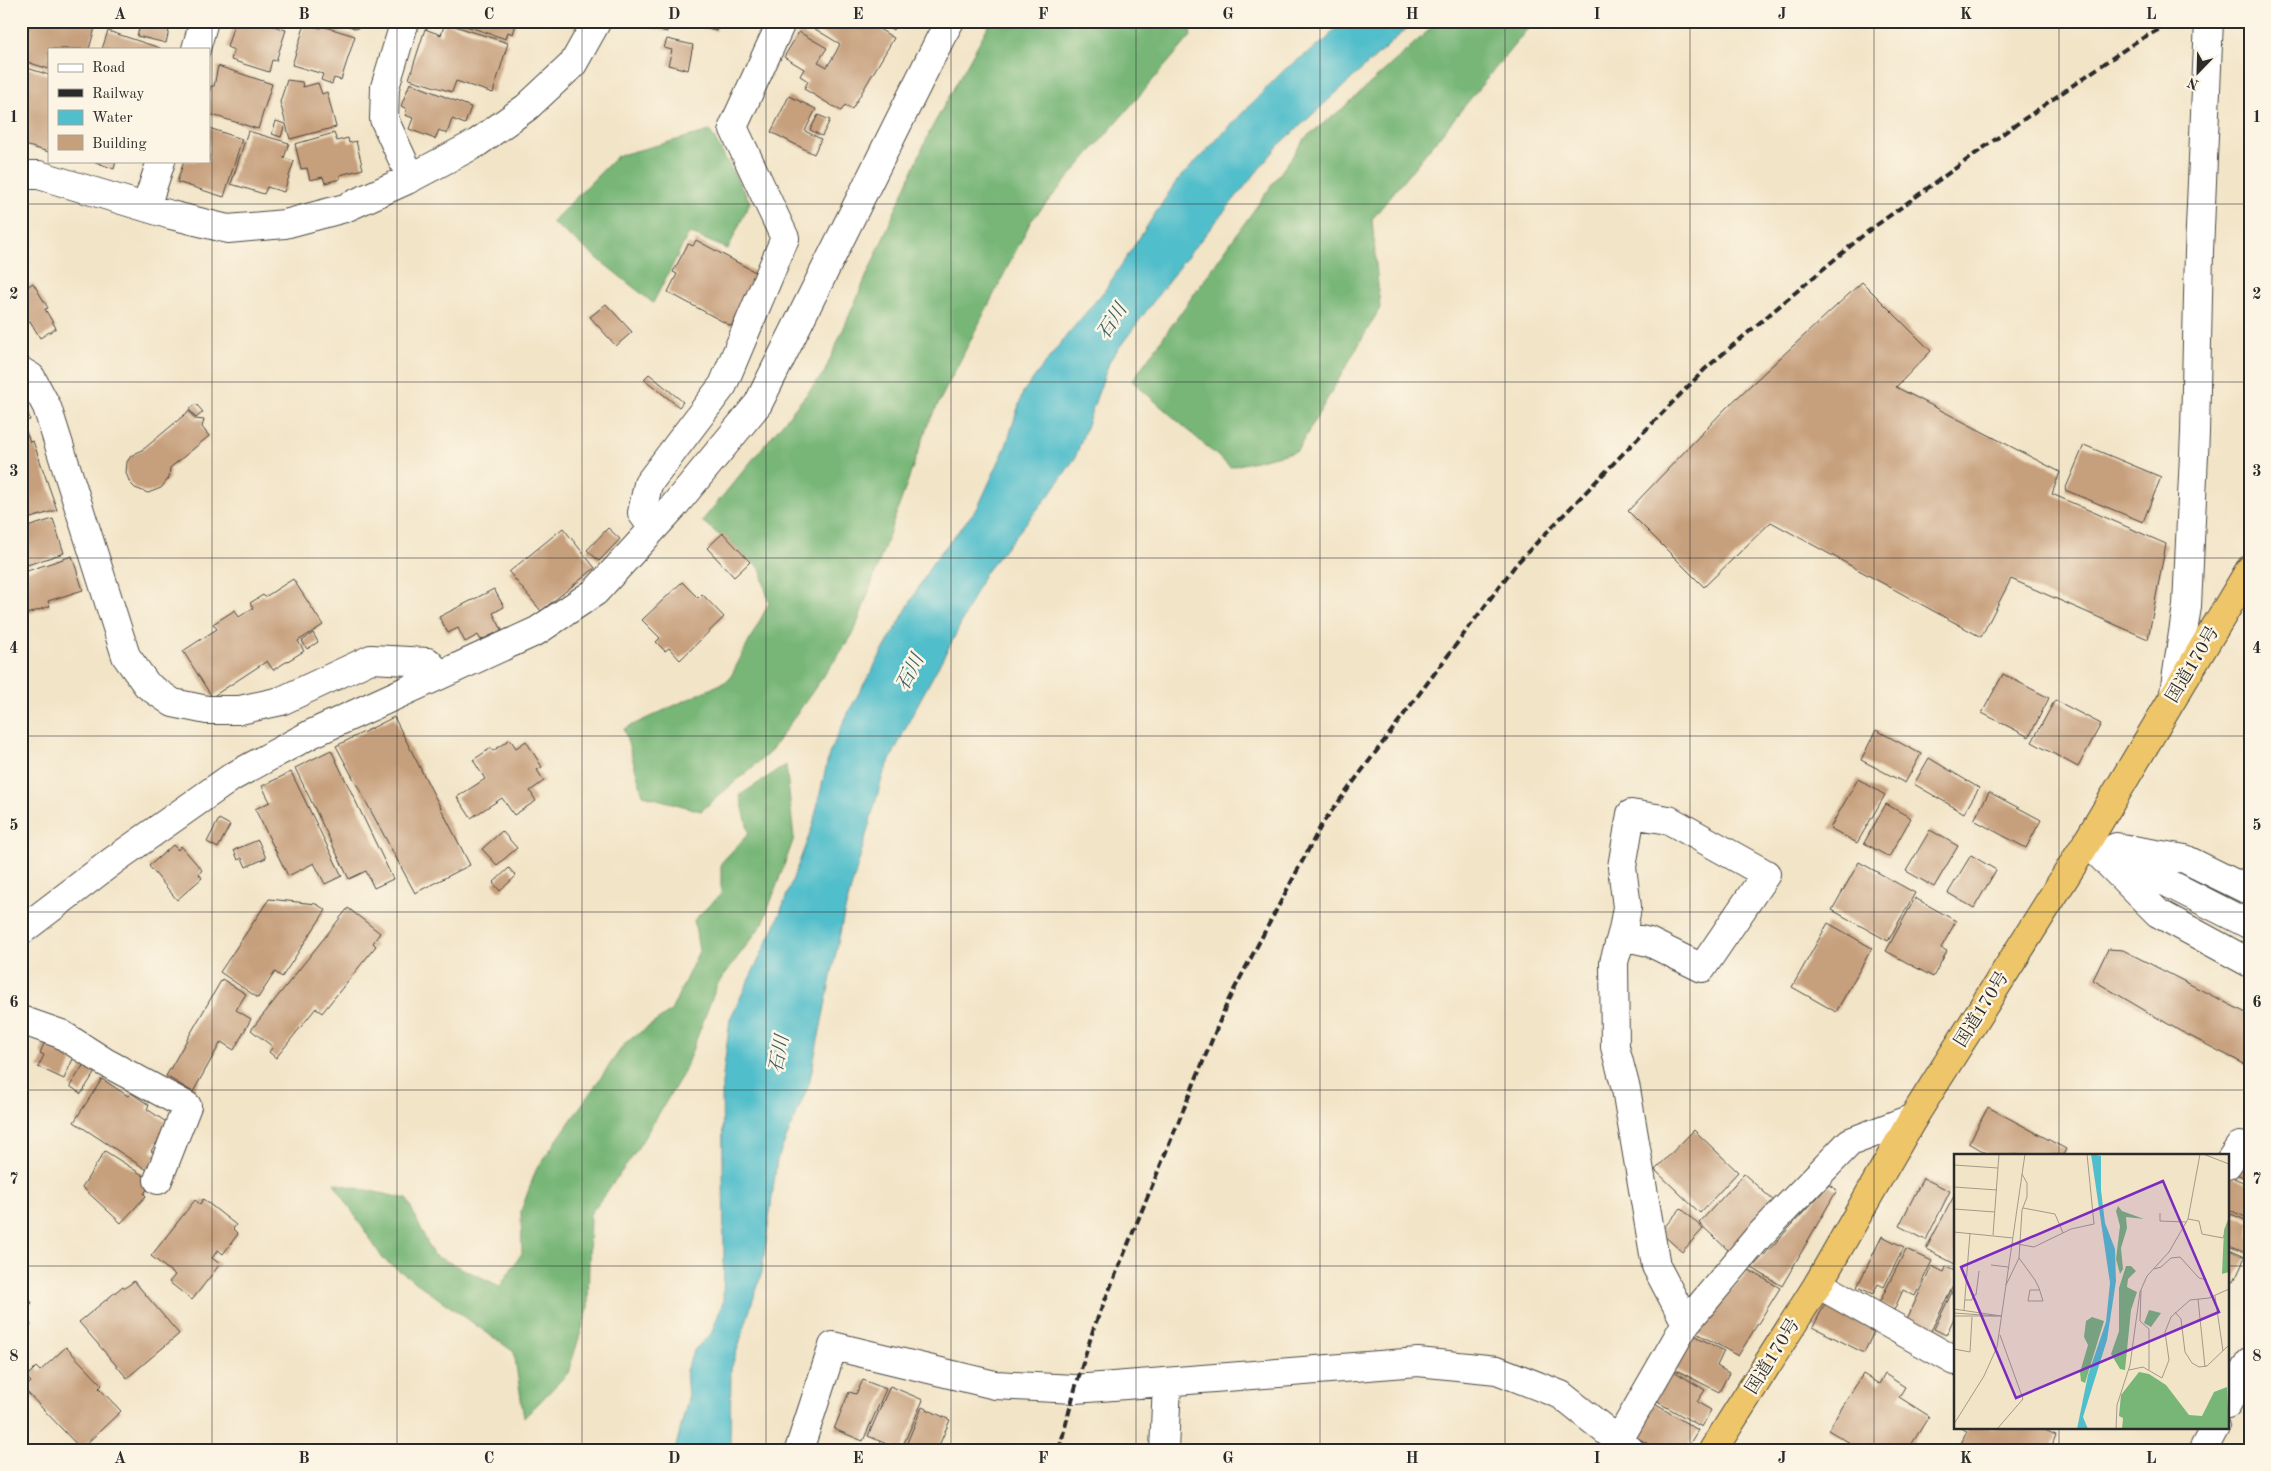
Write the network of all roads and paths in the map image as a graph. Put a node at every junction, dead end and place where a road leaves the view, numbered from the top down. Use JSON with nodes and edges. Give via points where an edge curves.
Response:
{"nodes":[{"id":1,"x":204,"y":21,"type":"edge"},
{"id":2,"x":406,"y":21,"type":"edge"},
{"id":3,"x":597,"y":21,"type":"edge"},
{"id":4,"x":782,"y":21,"type":"edge"},
{"id":5,"x":950,"y":21,"type":"edge"},
{"id":6,"x":2209,"y":21,"type":"edge"},
{"id":7,"x":196,"y":48,"type":"edge"},
{"id":8,"x":161,"y":162,"type":"edge"},
{"id":9,"x":21,"y":175,"type":"edge"},
{"id":10,"x":411,"y":178,"type":"junction"},
{"id":11,"x":146,"y":207,"type":"junction"},
{"id":12,"x":21,"y":371,"type":"edge"},
{"id":13,"x":654,"y":528,"type":"junction"},
{"id":14,"x":2250,"y":569,"type":"edge"},
{"id":15,"x":440,"y":675,"type":"junction"},
{"id":16,"x":2174,"y":693,"type":"junction"},
{"id":17,"x":2088,"y":842,"type":"junction"},
{"id":18,"x":2250,"y":891,"type":"edge"},
{"id":19,"x":2250,"y":925,"type":"edge"},
{"id":20,"x":21,"y":931,"type":"edge"},
{"id":21,"x":1622,"y":936,"type":"junction"},
{"id":22,"x":2250,"y":963,"type":"edge"},
{"id":23,"x":21,"y":1020,"type":"edge"},
{"id":24,"x":1913,"y":1118,"type":"junction"},
{"id":25,"x":2250,"y":1150,"type":"edge"},
{"id":26,"x":2228,"y":1164,"type":"edge"},
{"id":27,"x":158,"y":1180,"type":"dead end"},
{"id":28,"x":1818,"y":1284,"type":"junction"},
{"id":29,"x":1686,"y":1323,"type":"junction"},
{"id":30,"x":1954,"y":1360,"type":"edge"},
{"id":31,"x":2250,"y":1362,"type":"edge"},
{"id":32,"x":1167,"y":1383,"type":"junction"},
{"id":33,"x":2228,"y":1402,"type":"edge"},
{"id":34,"x":2214,"y":1428,"type":"edge"},
{"id":35,"x":1620,"y":1446,"type":"edge"},
{"id":36,"x":799,"y":1450,"type":"edge"},
{"id":37,"x":1164,"y":1450,"type":"edge"},
{"id":38,"x":1713,"y":1450,"type":"edge"},
{"id":39,"x":2203,"y":1450,"type":"edge"}],
"edges":[{"from":1,"to":7,"type":"street"},
{"from":2,"to":10,"type":"street","via":[[386,86],[384,119]]},
{"from":3,"to":10,"type":"street","via":[[573,64],[527,107],[477,143]]},
{"from":4,"to":13,"type":"street","via":[[732,127],[785,238],[724,385],[648,484],[642,513]]},
{"from":5,"to":13,"type":"street","via":[[758,404]]},
{"from":6,"to":16,"type":"street","via":[[2187,606]]},
{"from":8,"to":11,"type":"street"},
{"from":9,"to":11,"type":"street","via":[[39,175]]},
{"from":10,"to":11,"type":"street","via":[[345,208],[285,224],[228,229]]},
{"from":12,"to":15,"type":"street","via":[[31,377],[47,407],[126,656],[147,685],[173,703],[208,710],[240,710],[281,701],[371,659],[428,662]]},
{"from":13,"to":15,"type":"street","via":[[595,592],[537,631]]},
{"from":14,"to":16,"type":"highway","name":"国道170号"},
{"from":15,"to":20,"type":"street","via":[[311,734],[232,777],[114,860]]},
{"from":16,"to":17,"type":"highway","name":"国道170号"},
{"from":17,"to":18,"type":"street","via":[[2184,859]]},
{"from":17,"to":19,"type":"street"},
{"from":17,"to":22,"type":"street","via":[[2158,913]]},
{"from":17,"to":24,"type":"highway","name":"国道170号"},
{"from":21,"to":21,"type":"street","via":[[1627,907],[1622,867],[1631,814],[1669,820],[1766,874],[1702,968],[1649,942]]},
{"from":21,"to":29,"type":"street","via":[[1614,962],[1615,1048],[1626,1089],[1656,1266]]},
{"from":23,"to":27,"type":"street","via":[[61,1034],[187,1106]]},
{"from":24,"to":28,"type":"highway","name":"国道170号"},
{"from":24,"to":29,"type":"street","via":[[1850,1142],[1758,1236]]},
{"from":25,"to":26,"type":"street","via":[[2240,1146]]},
{"from":28,"to":30,"type":"street"},
{"from":28,"to":38,"type":"highway","name":"国道170号"},
{"from":29,"to":35,"type":"street"},
{"from":31,"to":33,"type":"street"},
{"from":32,"to":35,"type":"street","via":[[1418,1362],[1496,1370],[1562,1395]]},
{"from":32,"to":36,"type":"street","via":[[1075,1389],[995,1385],[833,1346]]},
{"from":32,"to":37,"type":"street"},
{"from":34,"to":39,"type":"street"}]}
